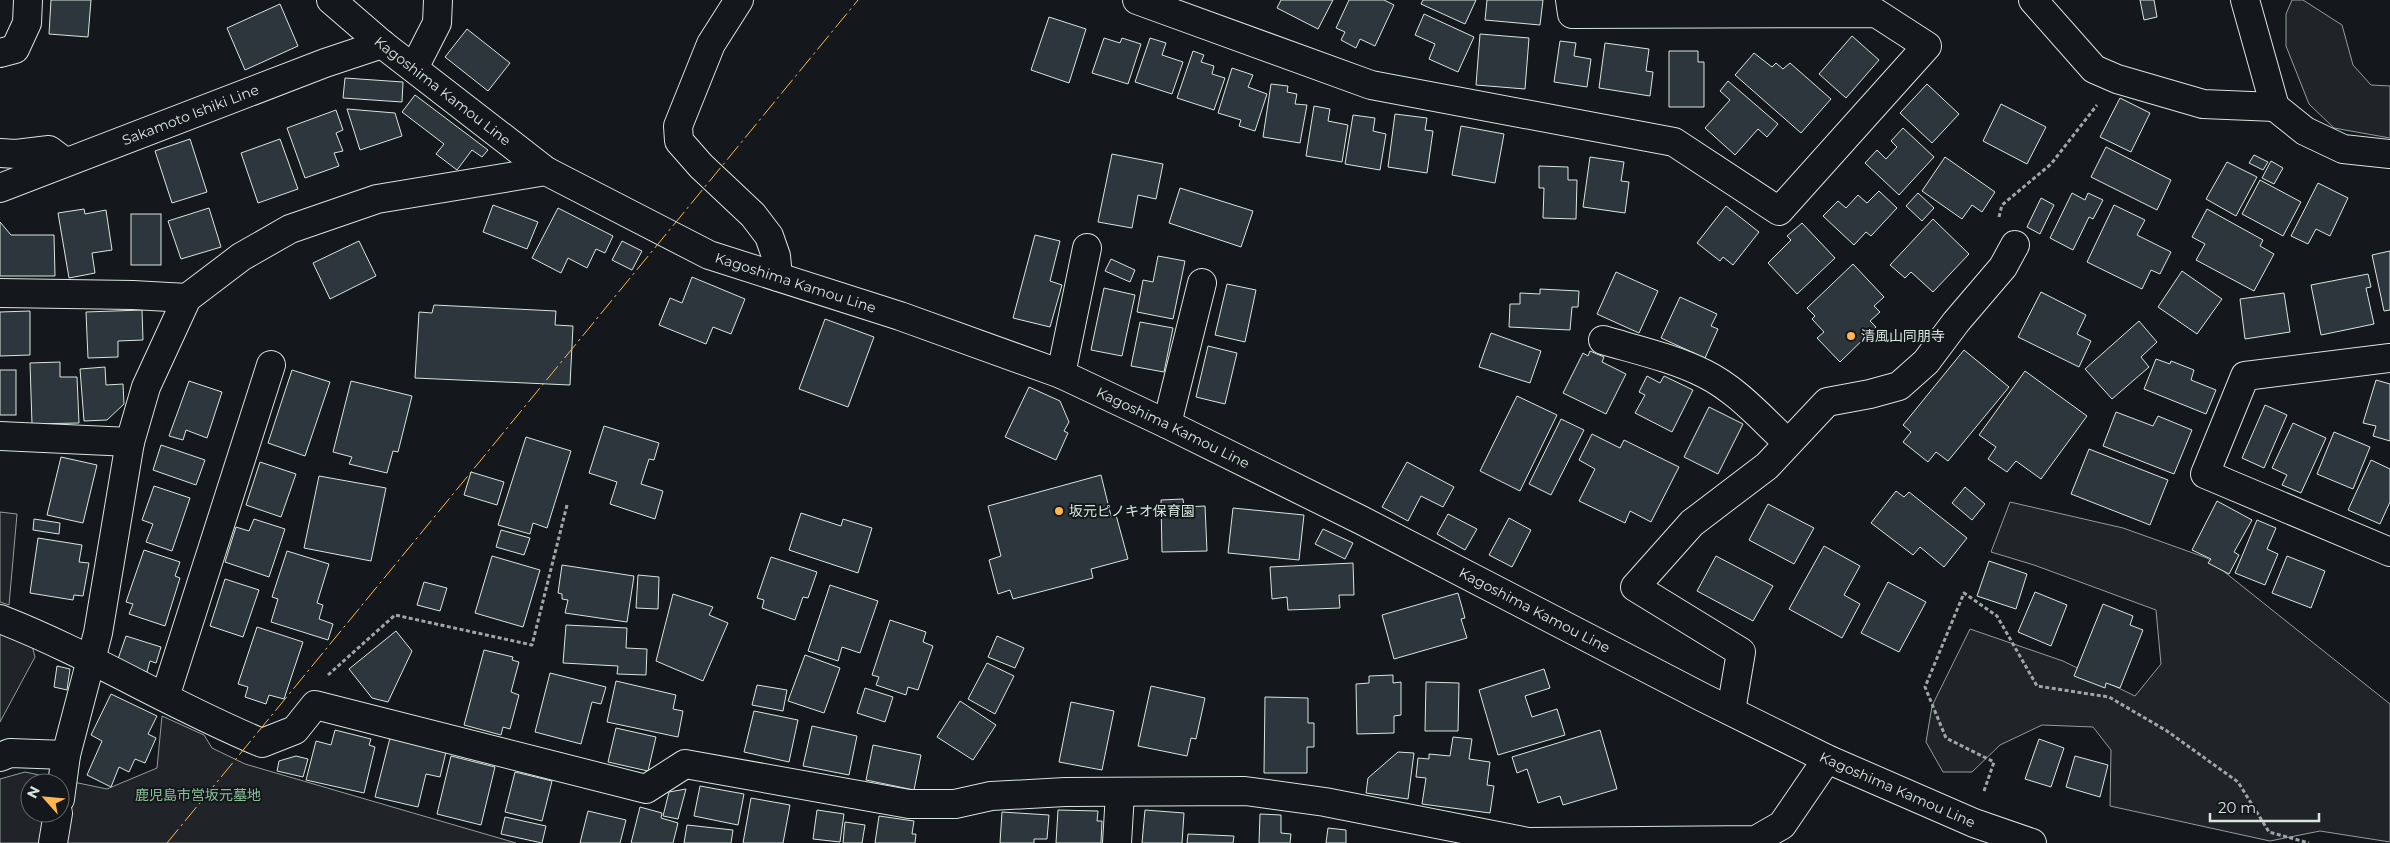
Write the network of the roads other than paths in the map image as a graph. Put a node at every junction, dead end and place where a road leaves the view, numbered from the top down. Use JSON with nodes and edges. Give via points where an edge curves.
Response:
{"nodes":[{"id":1,"x":28,"y":0,"type":"edge"},
{"id":2,"x":331,"y":0,"type":"edge"},
{"id":3,"x":438,"y":0,"type":"edge"},
{"id":4,"x":739,"y":0,"type":"edge"},
{"id":5,"x":1137,"y":0,"type":"edge"},
{"id":6,"x":1570,"y":0,"type":"edge"},
{"id":7,"x":2033,"y":0,"type":"edge"},
{"id":8,"x":2245,"y":0,"type":"edge"},
{"id":9,"x":382,"y":44,"type":"junction"},
{"id":10,"x":0,"y":53,"type":"edge"},
{"id":11,"x":414,"y":68,"type":"junction"},
{"id":12,"x":2275,"y":107,"type":"junction"},
{"id":13,"x":0,"y":153,"type":"edge"},
{"id":14,"x":2390,"y":154,"type":"edge"},
{"id":15,"x":65,"y":162,"type":"junction"},
{"id":16,"x":546,"y":170,"type":"junction"},
{"id":17,"x":0,"y":188,"type":"edge"},
{"id":18,"x":2015,"y":245,"type":"road end"},
{"id":19,"x":1087,"y":248,"type":"dead end"},
{"id":20,"x":778,"y":277,"type":"junction"},
{"id":21,"x":1202,"y":283,"type":"dead end"},
{"id":22,"x":0,"y":293,"type":"edge"},
{"id":23,"x":187,"y":298,"type":"junction"},
{"id":24,"x":1603,"y":340,"type":"dead end"},
{"id":25,"x":2390,"y":358,"type":"edge"},
{"id":26,"x":271,"y":365,"type":"dead end"},
{"id":27,"x":1061,"y":374,"type":"junction"},
{"id":28,"x":1167,"y":424,"type":"junction"},
{"id":29,"x":0,"y":436,"type":"edge"},
{"id":30,"x":130,"y":442,"type":"junction"},
{"id":31,"x":1787,"y":442,"type":"junction"},
{"id":32,"x":2390,"y":552,"type":"edge"},
{"id":33,"x":0,"y":619,"type":"edge"},
{"id":34,"x":90,"y":659,"type":"junction"},
{"id":35,"x":165,"y":697,"type":"junction"},
{"id":36,"x":1731,"y":712,"type":"junction"},
{"id":37,"x":66,"y":755,"type":"junction"},
{"id":38,"x":0,"y":757,"type":"edge"},
{"id":39,"x":1827,"y":759,"type":"junction"},
{"id":40,"x":64,"y":773,"type":"edge"},
{"id":41,"x":1120,"y":793,"type":"junction"},
{"id":42,"x":56,"y":823,"type":"edge"},
{"id":43,"x":53,"y":843,"type":"edge"},
{"id":44,"x":1117,"y":843,"type":"edge"},
{"id":45,"x":2032,"y":843,"type":"edge"}],
"edges":[{"from":1,"to":10,"type":"street","via":[[27,23],[15,49]]},
{"from":2,"to":9,"type":"street","name":"Kagoshima Kamou Line"},
{"from":3,"to":11,"type":"street","via":[[437,23]]},
{"from":4,"to":20,"type":"street","via":[[711,44],[678,126],[679,141],[754,215],[769,236],[776,256]]},
{"from":5,"to":6,"type":"street","via":[[1371,85],[1674,142],[1779,211],[1927,46],[1876,14],[1572,14]]},
{"from":7,"to":12,"type":"street","via":[[2094,69],[2203,104]]},
{"from":8,"to":12,"type":"street"},
{"from":9,"to":11,"type":"street","name":"Kagoshima Kamou Line"},
{"from":9,"to":15,"type":"street","name":"Sakamoto Ishiki Line"},
{"from":11,"to":16,"type":"street","name":"Kagoshima Kamou Line"},
{"from":12,"to":14,"type":"street","via":[[2305,132],[2344,149]]},
{"from":13,"to":15,"type":"street","via":[[49,150]]},
{"from":15,"to":17,"type":"street","name":"Sakamoto Ishiki Line"},
{"from":16,"to":20,"type":"street","name":"Kagoshima Kamou Line","via":[[709,255]]},
{"from":16,"to":23,"type":"street","via":[[377,199],[290,229],[241,257]]},
{"from":18,"to":31,"type":"street","via":[[2003,267],[1926,362],[1899,386],[1827,402]]},
{"from":19,"to":27,"type":"street"},
{"from":20,"to":27,"type":"street","name":"Kagoshima Kamou Line","via":[[900,316]]},
{"from":21,"to":28,"type":"street"},
{"from":22,"to":23,"type":"street"},
{"from":23,"to":30,"type":"street","via":[[146,387]]},
{"from":24,"to":31,"type":"street","via":[[1705,374],[1733,392]]},
{"from":25,"to":32,"type":"street","via":[[2245,376],[2205,474]]},
{"from":26,"to":35,"type":"street"},
{"from":27,"to":28,"type":"street","name":"Kagoshima Kamou Line"},
{"from":28,"to":36,"type":"street","name":"Kagoshima Kamou Line","via":[[1361,520]]},
{"from":29,"to":30,"type":"street"},
{"from":30,"to":34,"type":"street","via":[[98,633]]},
{"from":31,"to":36,"type":"street","via":[[1767,466],[1692,523],[1635,587],[1741,652]]},
{"from":33,"to":34,"type":"street"},
{"from":34,"to":35,"type":"street"},
{"from":34,"to":37,"type":"street"},
{"from":35,"to":41,"type":"street","via":[[218,725],[262,743],[295,730],[315,705],[646,789],[686,764],[909,804],[956,804],[991,796],[1065,792]]},
{"from":36,"to":39,"type":"street","name":"Kagoshima Kamou Line"},
{"from":37,"to":38,"type":"street","via":[[10,753]]},
{"from":37,"to":40,"type":"street"},
{"from":39,"to":41,"type":"street","via":[[1782,825],[1756,840],[1528,842],[1325,802],[1245,791]]},
{"from":39,"to":45,"type":"street","name":"Kagoshima Kamou Line","via":[[1974,823]]},
{"from":41,"to":44,"type":"street"},
{"from":42,"to":43,"type":"street"}]}
